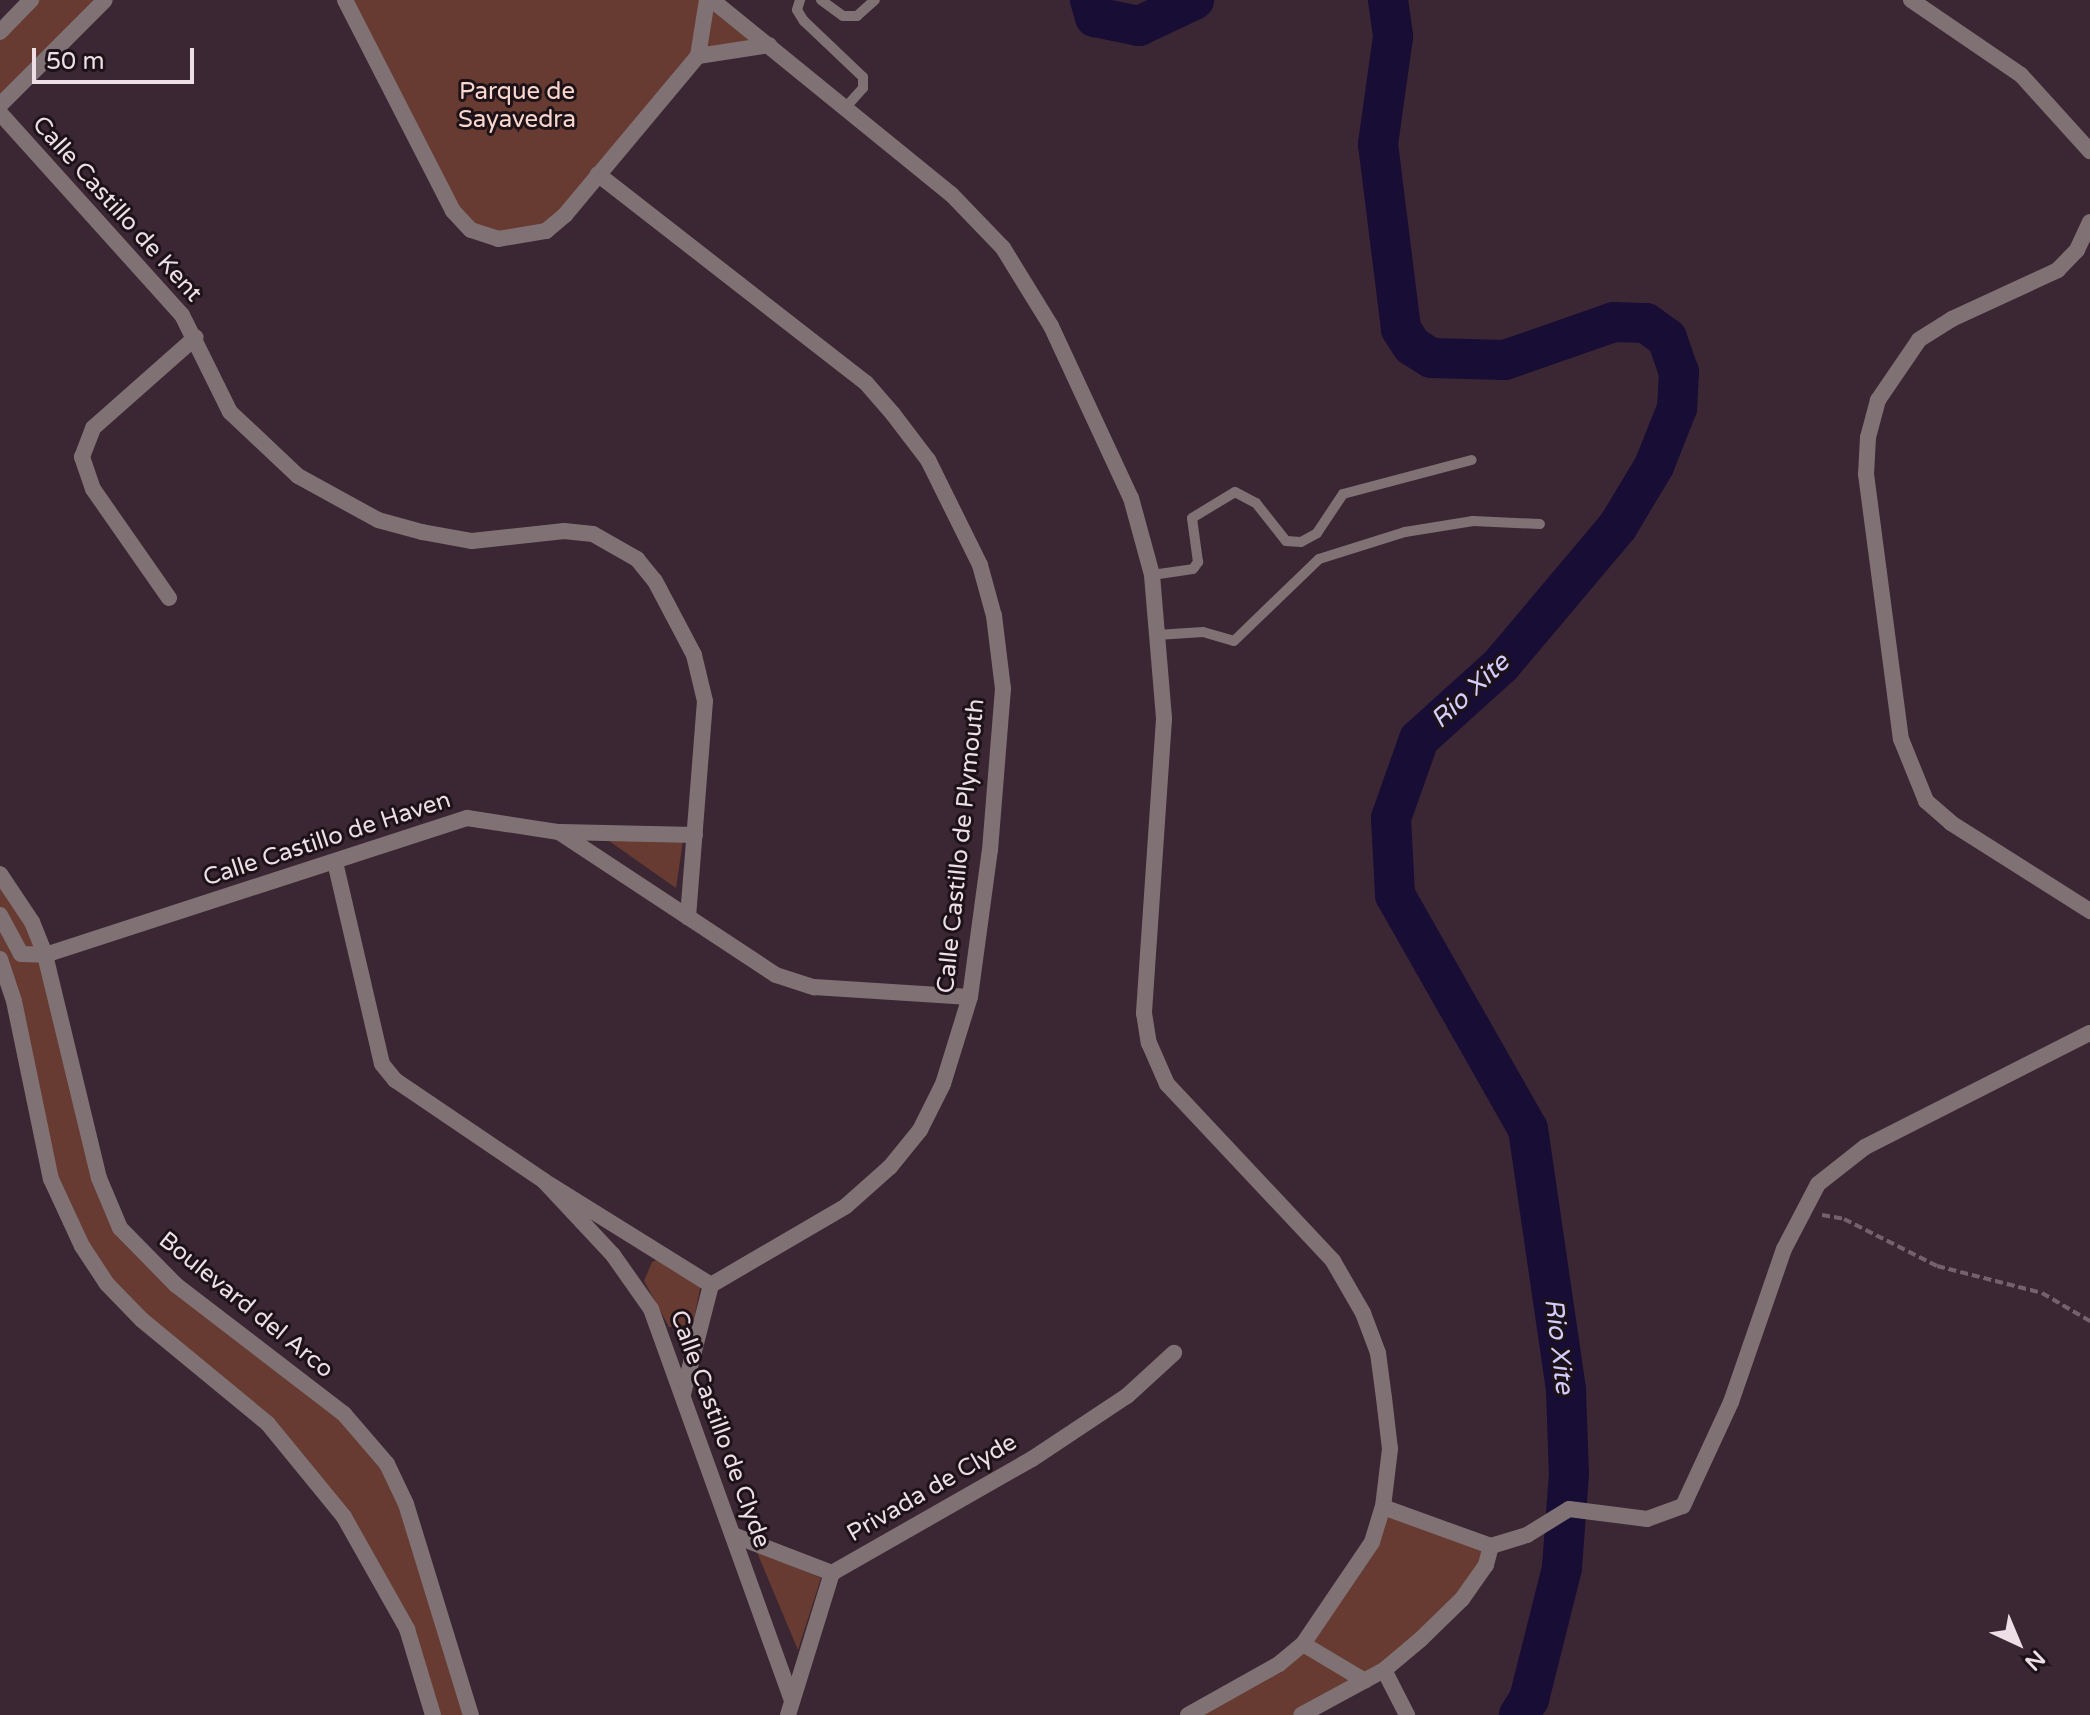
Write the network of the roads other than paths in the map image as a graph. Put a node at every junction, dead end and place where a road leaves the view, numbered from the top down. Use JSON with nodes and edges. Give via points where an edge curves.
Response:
{"nodes":[{"id":1,"x":31,"y":0,"type":"edge"},
{"id":2,"x":105,"y":0,"type":"edge"},
{"id":3,"x":345,"y":0,"type":"edge"},
{"id":4,"x":710,"y":0,"type":"edge"},
{"id":5,"x":800,"y":0,"type":"edge"},
{"id":6,"x":821,"y":0,"type":"edge"},
{"id":7,"x":875,"y":0,"type":"edge"},
{"id":8,"x":1911,"y":0,"type":"edge"},
{"id":9,"x":0,"y":32,"type":"edge"},
{"id":10,"x":769,"y":45,"type":"junction"},
{"id":11,"x":698,"y":56,"type":"junction"},
{"id":12,"x":0,"y":105,"type":"edge"},
{"id":13,"x":845,"y":108,"type":"junction"},
{"id":14,"x":0,"y":113,"type":"edge"},
{"id":15,"x":2090,"y":151,"type":"edge"},
{"id":16,"x":598,"y":174,"type":"junction"},
{"id":17,"x":2090,"y":222,"type":"edge"},
{"id":18,"x":196,"y":337,"type":"junction"},
{"id":19,"x":1472,"y":460,"type":"dead end"},
{"id":20,"x":1540,"y":524,"type":"dead end"},
{"id":21,"x":1152,"y":575,"type":"junction"},
{"id":22,"x":169,"y":598,"type":"dead end"},
{"id":23,"x":1157,"y":635,"type":"junction"},
{"id":24,"x":559,"y":832,"type":"junction"},
{"id":25,"x":695,"y":835,"type":"junction"},
{"id":26,"x":335,"y":862,"type":"junction"},
{"id":27,"x":0,"y":874,"type":"edge"},
{"id":28,"x":2090,"y":911,"type":"edge"},
{"id":29,"x":0,"y":915,"type":"edge"},
{"id":30,"x":688,"y":917,"type":"junction"},
{"id":31,"x":45,"y":955,"type":"junction"},
{"id":32,"x":0,"y":959,"type":"edge"},
{"id":33,"x":970,"y":997,"type":"junction"},
{"id":34,"x":2090,"y":1033,"type":"edge"},
{"id":35,"x":544,"y":1181,"type":"junction"},
{"id":36,"x":711,"y":1285,"type":"junction"},
{"id":37,"x":1174,"y":1353,"type":"dead end"},
{"id":38,"x":683,"y":1395,"type":"junction"},
{"id":39,"x":1383,"y":1507,"type":"junction"},
{"id":40,"x":733,"y":1535,"type":"junction"},
{"id":41,"x":1491,"y":1546,"type":"junction"},
{"id":42,"x":832,"y":1573,"type":"junction"},
{"id":43,"x":1303,"y":1644,"type":"junction"},
{"id":44,"x":1384,"y":1670,"type":"junction"},
{"id":45,"x":1365,"y":1681,"type":"junction"},
{"id":46,"x":790,"y":1708,"type":"edge"},
{"id":47,"x":433,"y":1715,"type":"edge"},
{"id":48,"x":471,"y":1715,"type":"edge"},
{"id":49,"x":1188,"y":1715,"type":"edge"},
{"id":50,"x":1301,"y":1715,"type":"edge"},
{"id":51,"x":1407,"y":1715,"type":"edge"}],
"edges":[{"from":1,"to":9,"type":"street"},
{"from":2,"to":12,"type":"street"},
{"from":3,"to":16,"type":"street","via":[[453,211],[471,230],[498,239],[546,231]]},
{"from":4,"to":10,"type":"street"},
{"from":4,"to":11,"type":"street"},
{"from":5,"to":13,"type":"lane","via":[[797,10],[804,21],[863,77],[863,88]]},
{"from":6,"to":7,"type":"lane","via":[[843,16],[857,16]]},
{"from":8,"to":15,"type":"street","via":[[2021,75]]},
{"from":10,"to":11,"type":"street"},
{"from":10,"to":13,"type":"street"},
{"from":11,"to":16,"type":"street"},
{"from":13,"to":21,"type":"street","via":[[951,194],[1003,248],[1051,326],[1131,498]]},
{"from":14,"to":18,"type":"street","name":"Calle Castillo de Kent"},
{"from":16,"to":33,"type":"street","name":"Calle Castillo de Plymouth","via":[[866,383],[928,460],[968,539],[994,616],[1003,689],[990,850]]},
{"from":17,"to":28,"type":"street","via":[[2077,250],[2058,270],[1919,340],[1878,400],[1866,474],[1901,739],[1926,801],[1951,823]]},
{"from":18,"to":22,"type":"street","via":[[93,428],[82,457],[93,489]]},
{"from":18,"to":25,"type":"street","name":"Calle Castillo de Kent","via":[[213,383],[246,432],[333,498],[378,520],[472,541],[564,531],[593,534],[637,559],[655,581],[694,655],[702,686]]},
{"from":19,"to":21,"type":"lane","via":[[1343,494],[1317,533],[1301,542],[1286,541],[1256,503],[1235,492],[1192,518],[1198,562],[1193,569]]},
{"from":20,"to":23,"type":"lane","via":[[1473,521],[1405,532],[1319,559],[1234,641],[1203,632]]},
{"from":21,"to":23,"type":"street"},
{"from":23,"to":39,"type":"street","via":[[1164,719],[1145,991],[1149,1043],[1167,1084],[1333,1261],[1363,1313],[1378,1353],[1390,1449]]},
{"from":24,"to":25,"type":"street"},
{"from":24,"to":26,"type":"street","name":"Calle Castillo de Haven","via":[[467,818]]},
{"from":24,"to":30,"type":"street","name":"Calle Castillo de Haven"},
{"from":25,"to":30,"type":"street","name":"Calle Castillo de Kent"},
{"from":26,"to":31,"type":"street","name":"Calle Castillo de Haven"},
{"from":26,"to":35,"type":"street","name":"Calle Castillo de Clyde","via":[[382,1064],[395,1080]]},
{"from":27,"to":31,"type":"street","name":"Boulevard del Arco","via":[[32,922]]},
{"from":29,"to":31,"type":"street","via":[[21,954]]},
{"from":30,"to":33,"type":"street","name":"Calle Castillo de Haven","via":[[776,975],[798,982]]},
{"from":31,"to":48,"type":"street","name":"Boulevard del Arco","via":[[99,1178],[120,1228],[176,1285],[344,1414],[387,1464],[406,1504]]},
{"from":32,"to":47,"type":"street","via":[[14,1001],[51,1179],[82,1246],[107,1284],[142,1320],[268,1424],[344,1517],[407,1629]]},
{"from":33,"to":36,"type":"street","name":"Calle Castillo de Plymouth","via":[[943,1084],[920,1130],[890,1167],[846,1206]]},
{"from":34,"to":41,"type":"street","via":[[1841,1162],[1799,1214],[1691,1495],[1659,1518],[1569,1509],[1527,1535]]},
{"from":35,"to":36,"type":"street"},
{"from":35,"to":38,"type":"street","name":"Calle Castillo de Clyde","via":[[634,1281],[664,1340]]},
{"from":36,"to":38,"type":"street"},
{"from":37,"to":42,"type":"street","name":"Privada de Clyde","via":[[1127,1396],[1032,1459]]},
{"from":38,"to":40,"type":"street","name":"Calle Castillo de Clyde"},
{"from":39,"to":41,"type":"street"},
{"from":39,"to":43,"type":"street","via":[[1372,1542]]},
{"from":40,"to":42,"type":"street","name":"Privada de Clyde"},
{"from":40,"to":46,"type":"street","name":"Calle Castillo de Clyde"},
{"from":41,"to":44,"type":"street","via":[[1486,1565],[1462,1599]]},
{"from":42,"to":46,"type":"street","name":"Privada de Clyde"},
{"from":43,"to":45,"type":"street"},
{"from":43,"to":49,"type":"street","via":[[1279,1664]]},
{"from":44,"to":45,"type":"street"},
{"from":44,"to":51,"type":"street"},
{"from":45,"to":50,"type":"street"}]}
